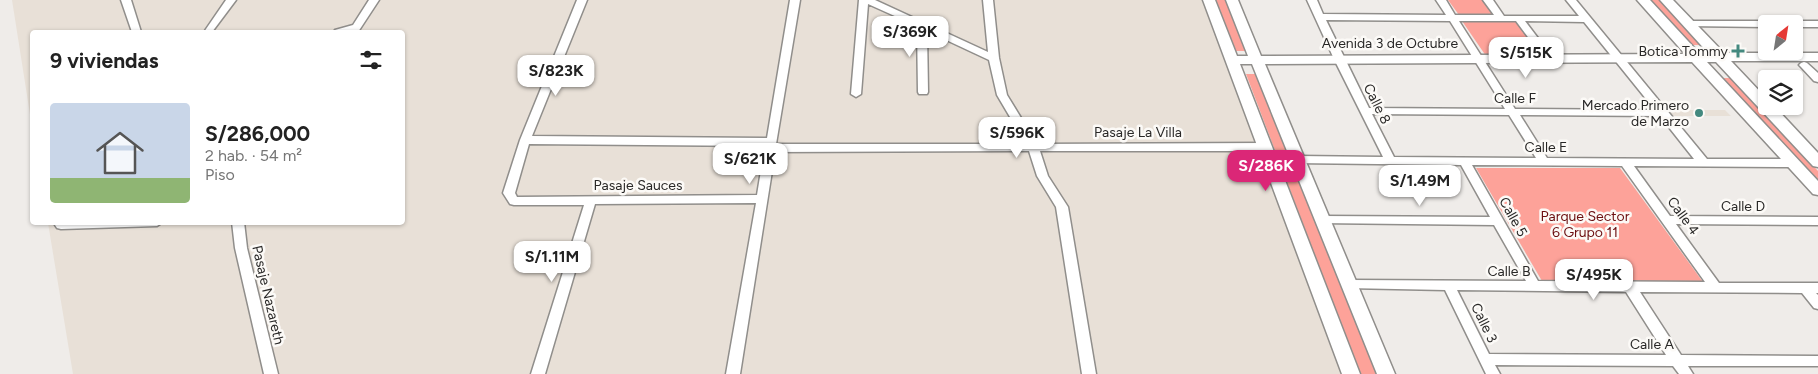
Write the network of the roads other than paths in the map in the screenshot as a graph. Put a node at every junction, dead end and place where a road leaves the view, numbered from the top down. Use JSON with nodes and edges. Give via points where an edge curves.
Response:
{"nodes":[{"id":1,"x":126,"y":0,"type":"edge"},
{"id":2,"x":230,"y":0,"type":"edge"},
{"id":3,"x":374,"y":0,"type":"edge"},
{"id":4,"x":582,"y":0,"type":"edge"},
{"id":5,"x":796,"y":0,"type":"edge"},
{"id":6,"x":866,"y":0,"type":"edge"},
{"id":7,"x":988,"y":0,"type":"edge"},
{"id":8,"x":1209,"y":0,"type":"edge"},
{"id":9,"x":1232,"y":0,"type":"edge"},
{"id":10,"x":1312,"y":0,"type":"edge"},
{"id":11,"x":1441,"y":0,"type":"edge"},
{"id":12,"x":1488,"y":0,"type":"edge"},
{"id":13,"x":1571,"y":0,"type":"edge"},
{"id":14,"x":1643,"y":0,"type":"edge"},
{"id":15,"x":1666,"y":0,"type":"edge"},
{"id":16,"x":1321,"y":17,"type":"junction"},
{"id":17,"x":1453,"y":18,"type":"junction"},
{"id":18,"x":1501,"y":18,"type":"junction"},
{"id":19,"x":1518,"y":18,"type":"junction"},
{"id":20,"x":1587,"y":19,"type":"junction"},
{"id":21,"x":1688,"y":24,"type":"junction"},
{"id":22,"x":1818,"y":24,"type":"edge"},
{"id":23,"x":922,"y":25,"type":"junction"},
{"id":24,"x":136,"y":30,"type":"edge"},
{"id":25,"x":209,"y":30,"type":"edge"},
{"id":26,"x":356,"y":30,"type":"edge"},
{"id":27,"x":1818,"y":56,"type":"edge"},
{"id":28,"x":994,"y":58,"type":"junction"},
{"id":29,"x":1548,"y":58,"type":"junction"},
{"id":30,"x":1724,"y":61,"type":"junction"},
{"id":31,"x":1340,"y":62,"type":"junction"},
{"id":32,"x":1480,"y":62,"type":"junction"},
{"id":33,"x":1622,"y":62,"type":"junction"},
{"id":34,"x":1700,"y":62,"type":"junction"},
{"id":35,"x":1233,"y":63,"type":"junction"},
{"id":36,"x":1258,"y":63,"type":"junction"},
{"id":37,"x":1804,"y":65,"type":"junction"},
{"id":38,"x":1818,"y":65,"type":"edge"},
{"id":39,"x":1818,"y":79,"type":"edge"},
{"id":40,"x":922,"y":92,"type":"dead end"},
{"id":41,"x":856,"y":94,"type":"dead end"},
{"id":42,"x":1365,"y":111,"type":"junction"},
{"id":43,"x":1513,"y":112,"type":"junction"},
{"id":44,"x":1664,"y":113,"type":"junction"},
{"id":45,"x":525,"y":140,"type":"junction"},
{"id":46,"x":770,"y":145,"type":"junction"},
{"id":47,"x":1033,"y":146,"type":"junction"},
{"id":48,"x":1265,"y":147,"type":"junction"},
{"id":49,"x":1298,"y":160,"type":"junction"},
{"id":50,"x":1391,"y":161,"type":"junction"},
{"id":51,"x":1464,"y":161,"type":"junction"},
{"id":52,"x":1544,"y":162,"type":"junction"},
{"id":53,"x":1625,"y":162,"type":"junction"},
{"id":54,"x":1818,"y":162,"type":"edge"},
{"id":55,"x":1704,"y":163,"type":"junction"},
{"id":56,"x":1793,"y":163,"type":"junction"},
{"id":57,"x":1818,"y":190,"type":"edge"},
{"id":58,"x":591,"y":200,"type":"junction"},
{"id":59,"x":761,"y":200,"type":"junction"},
{"id":60,"x":1322,"y":220,"type":"junction"},
{"id":61,"x":1667,"y":220,"type":"junction"},
{"id":62,"x":1498,"y":221,"type":"junction"},
{"id":63,"x":1818,"y":221,"type":"edge"},
{"id":64,"x":238,"y":225,"type":"edge"},
{"id":65,"x":1350,"y":285,"type":"junction"},
{"id":66,"x":1449,"y":286,"type":"junction"},
{"id":67,"x":1535,"y":287,"type":"junction"},
{"id":68,"x":1630,"y":287,"type":"junction"},
{"id":69,"x":1716,"y":288,"type":"junction"},
{"id":70,"x":1812,"y":288,"type":"edge"},
{"id":71,"x":1818,"y":304,"type":"edge"},
{"id":72,"x":1485,"y":359,"type":"junction"},
{"id":73,"x":1677,"y":360,"type":"junction"},
{"id":74,"x":1818,"y":361,"type":"edge"},
{"id":75,"x":271,"y":374,"type":"edge"},
{"id":76,"x":538,"y":374,"type":"edge"},
{"id":77,"x":733,"y":374,"type":"edge"},
{"id":78,"x":1089,"y":374,"type":"edge"},
{"id":79,"x":1351,"y":374,"type":"edge"},
{"id":80,"x":1386,"y":374,"type":"edge"},
{"id":81,"x":1493,"y":374,"type":"edge"},
{"id":82,"x":1686,"y":374,"type":"edge"}],
"edges":[{"from":1,"to":24,"type":"street"},
{"from":2,"to":25,"type":"street"},
{"from":3,"to":26,"type":"street"},
{"from":4,"to":45,"type":"street"},
{"from":5,"to":46,"type":"street"},
{"from":6,"to":23,"type":"street"},
{"from":6,"to":41,"type":"street"},
{"from":7,"to":28,"type":"street"},
{"from":8,"to":35,"type":"street"},
{"from":9,"to":36,"type":"street"},
{"from":10,"to":16,"type":"street"},
{"from":11,"to":17,"type":"street"},
{"from":12,"to":18,"type":"street"},
{"from":13,"to":20,"type":"street"},
{"from":14,"to":34,"type":"street"},
{"from":15,"to":21,"type":"street"},
{"from":16,"to":17,"type":"street"},
{"from":16,"to":31,"type":"street"},
{"from":17,"to":18,"type":"street"},
{"from":17,"to":32,"type":"street"},
{"from":18,"to":19,"type":"street"},
{"from":19,"to":20,"type":"street"},
{"from":19,"to":29,"type":"street"},
{"from":20,"to":33,"type":"street"},
{"from":21,"to":22,"type":"street"},
{"from":21,"to":30,"type":"street"},
{"from":23,"to":28,"type":"street"},
{"from":23,"to":40,"type":"street"},
{"from":27,"to":30,"type":"street","name":"Avenida 3 de Octubre"},
{"from":28,"to":47,"type":"street","via":[[1002,95]]},
{"from":29,"to":32,"type":"street","name":"Avenida 3 de Octubre"},
{"from":29,"to":33,"type":"street","name":"Avenida 3 de Octubre"},
{"from":30,"to":34,"type":"street","name":"Avenida 3 de Octubre"},
{"from":30,"to":37,"type":"street","name":"Avenida 3 de Octubre"},
{"from":30,"to":54,"type":"street"},
{"from":31,"to":32,"type":"street","name":"Avenida 3 de Octubre"},
{"from":31,"to":36,"type":"street","name":"Avenida 3 de Octubre"},
{"from":31,"to":42,"type":"street","name":"Calle 8"},
{"from":32,"to":33,"type":"street","name":"Avenida 3 de Octubre"},
{"from":32,"to":43,"type":"street"},
{"from":33,"to":34,"type":"street","name":"Avenida 3 de Octubre"},
{"from":33,"to":44,"type":"street"},
{"from":34,"to":56,"type":"street"},
{"from":35,"to":36,"type":"street","name":"Avenida 3 de Octubre"},
{"from":35,"to":48,"type":"street"},
{"from":36,"to":49,"type":"street"},
{"from":37,"to":38,"type":"street","name":"Avenida 3 de Octubre"},
{"from":37,"to":39,"type":"street"},
{"from":42,"to":43,"type":"street","name":"Calle F"},
{"from":42,"to":50,"type":"street","name":"Calle 8"},
{"from":43,"to":44,"type":"street","name":"Calle F"},
{"from":43,"to":52,"type":"street"},
{"from":44,"to":55,"type":"street"},
{"from":45,"to":46,"type":"street"},
{"from":45,"to":58,"type":"street","name":"Pasaje Sauces","via":[[509,193],[514,201]]},
{"from":46,"to":47,"type":"street","name":"Pasaje La Villa"},
{"from":46,"to":59,"type":"street"},
{"from":47,"to":48,"type":"street","name":"Pasaje La Villa"},
{"from":47,"to":78,"type":"street","via":[[1042,176],[1062,207]]},
{"from":48,"to":79,"type":"street"},
{"from":49,"to":50,"type":"street","name":"Calle E"},
{"from":49,"to":60,"type":"street"},
{"from":50,"to":51,"type":"street","name":"Calle E"},
{"from":51,"to":52,"type":"street","name":"Calle E"},
{"from":51,"to":62,"type":"street","name":"Calle 5"},
{"from":52,"to":53,"type":"street","name":"Calle E"},
{"from":53,"to":55,"type":"street","name":"Calle E"},
{"from":53,"to":61,"type":"street","name":"Calle 4"},
{"from":55,"to":56,"type":"street","name":"Calle E"},
{"from":56,"to":57,"type":"street"},
{"from":58,"to":59,"type":"street","name":"Pasaje Sauces"},
{"from":58,"to":76,"type":"street"},
{"from":59,"to":77,"type":"street"},
{"from":60,"to":62,"type":"street"},
{"from":60,"to":65,"type":"street"},
{"from":61,"to":63,"type":"street","name":"Calle D"},
{"from":61,"to":69,"type":"street","name":"Calle 4"},
{"from":62,"to":67,"type":"street","name":"Calle 5"},
{"from":64,"to":75,"type":"street","name":"Pasaje Nazareth"},
{"from":65,"to":66,"type":"street","name":"Calle B"},
{"from":65,"to":80,"type":"street"},
{"from":66,"to":67,"type":"street","name":"Calle B"},
{"from":66,"to":72,"type":"street","name":"Calle 3"},
{"from":67,"to":68,"type":"street","name":"Calle B"},
{"from":68,"to":69,"type":"street","name":"Calle B"},
{"from":68,"to":73,"type":"street"},
{"from":69,"to":70,"type":"street","name":"Calle B"},
{"from":70,"to":71,"type":"street"},
{"from":72,"to":73,"type":"street","name":"Calle A"},
{"from":72,"to":81,"type":"street","name":"Calle 3"},
{"from":73,"to":74,"type":"street","name":"Calle A"},
{"from":73,"to":82,"type":"street"}]}
